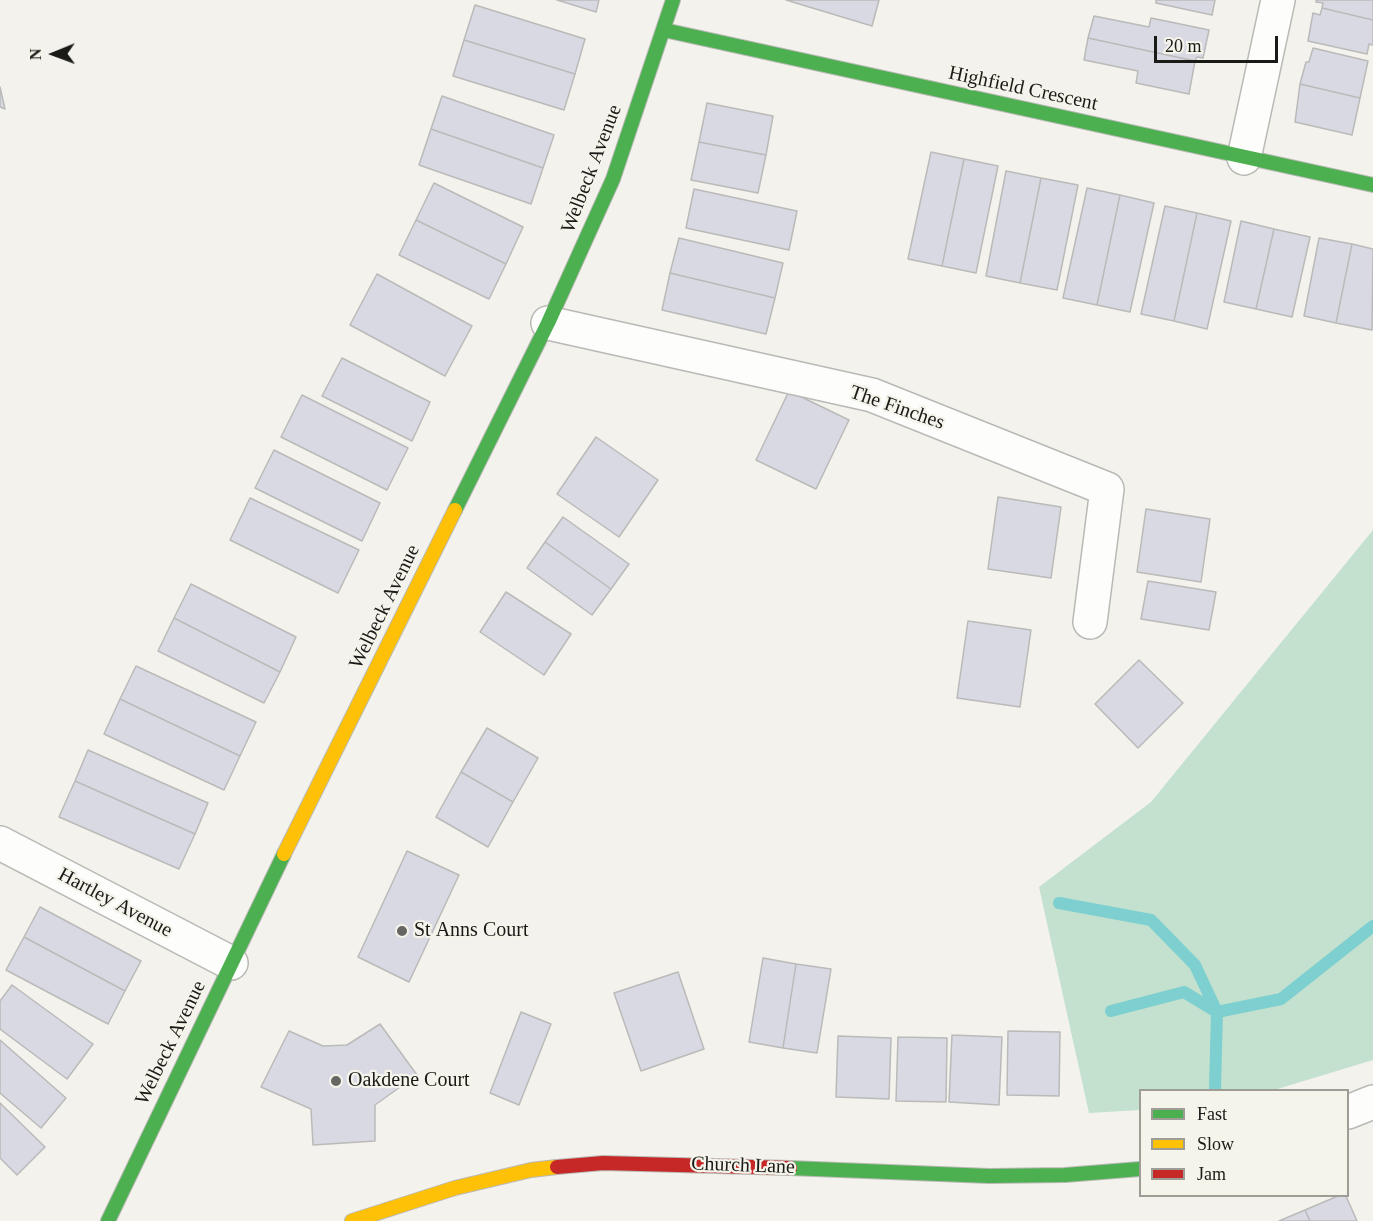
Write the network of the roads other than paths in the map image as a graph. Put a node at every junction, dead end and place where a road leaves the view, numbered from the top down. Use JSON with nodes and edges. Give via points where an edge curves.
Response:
{"nodes":[{"id":1,"x":673,"y":0,"type":"edge"},
{"id":2,"x":1278,"y":0,"type":"edge"},
{"id":3,"x":664,"y":30,"type":"junction"},
{"id":4,"x":1244,"y":158,"type":"junction"},
{"id":5,"x":1373,"y":185,"type":"edge"},
{"id":6,"x":548,"y":323,"type":"junction"},
{"id":7,"x":1090,"y":622,"type":"dead end"},
{"id":8,"x":0,"y":843,"type":"edge"},
{"id":9,"x":231,"y":963,"type":"junction"},
{"id":10,"x":1373,"y":1102,"type":"edge"},
{"id":11,"x":1349,"y":1111,"type":"edge"},
{"id":12,"x":1139,"y":1169,"type":"edge"},
{"id":13,"x":108,"y":1221,"type":"edge"},
{"id":14,"x":352,"y":1221,"type":"edge"}],
"edges":[{"from":1,"to":3,"type":"street","name":"Welbeck Avenue"},
{"from":2,"to":4,"type":"street"},
{"from":3,"to":4,"type":"street","name":"Highfield Crescent"},
{"from":3,"to":6,"type":"street","name":"Welbeck Avenue","via":[[613,179]]},
{"from":4,"to":5,"type":"street","name":"Highfield Crescent"},
{"from":6,"to":7,"type":"street","name":"The Finches","via":[[872,395],[1107,489]]},
{"from":6,"to":9,"type":"street","name":"Welbeck Avenue"},
{"from":8,"to":9,"type":"street","name":"Hartley Avenue"},
{"from":9,"to":13,"type":"street","name":"Welbeck Avenue"},
{"from":10,"to":11,"type":"street"},
{"from":12,"to":14,"type":"street","name":"Church Lane","via":[[989,1176],[603,1163],[531,1170],[455,1188]]}]}
